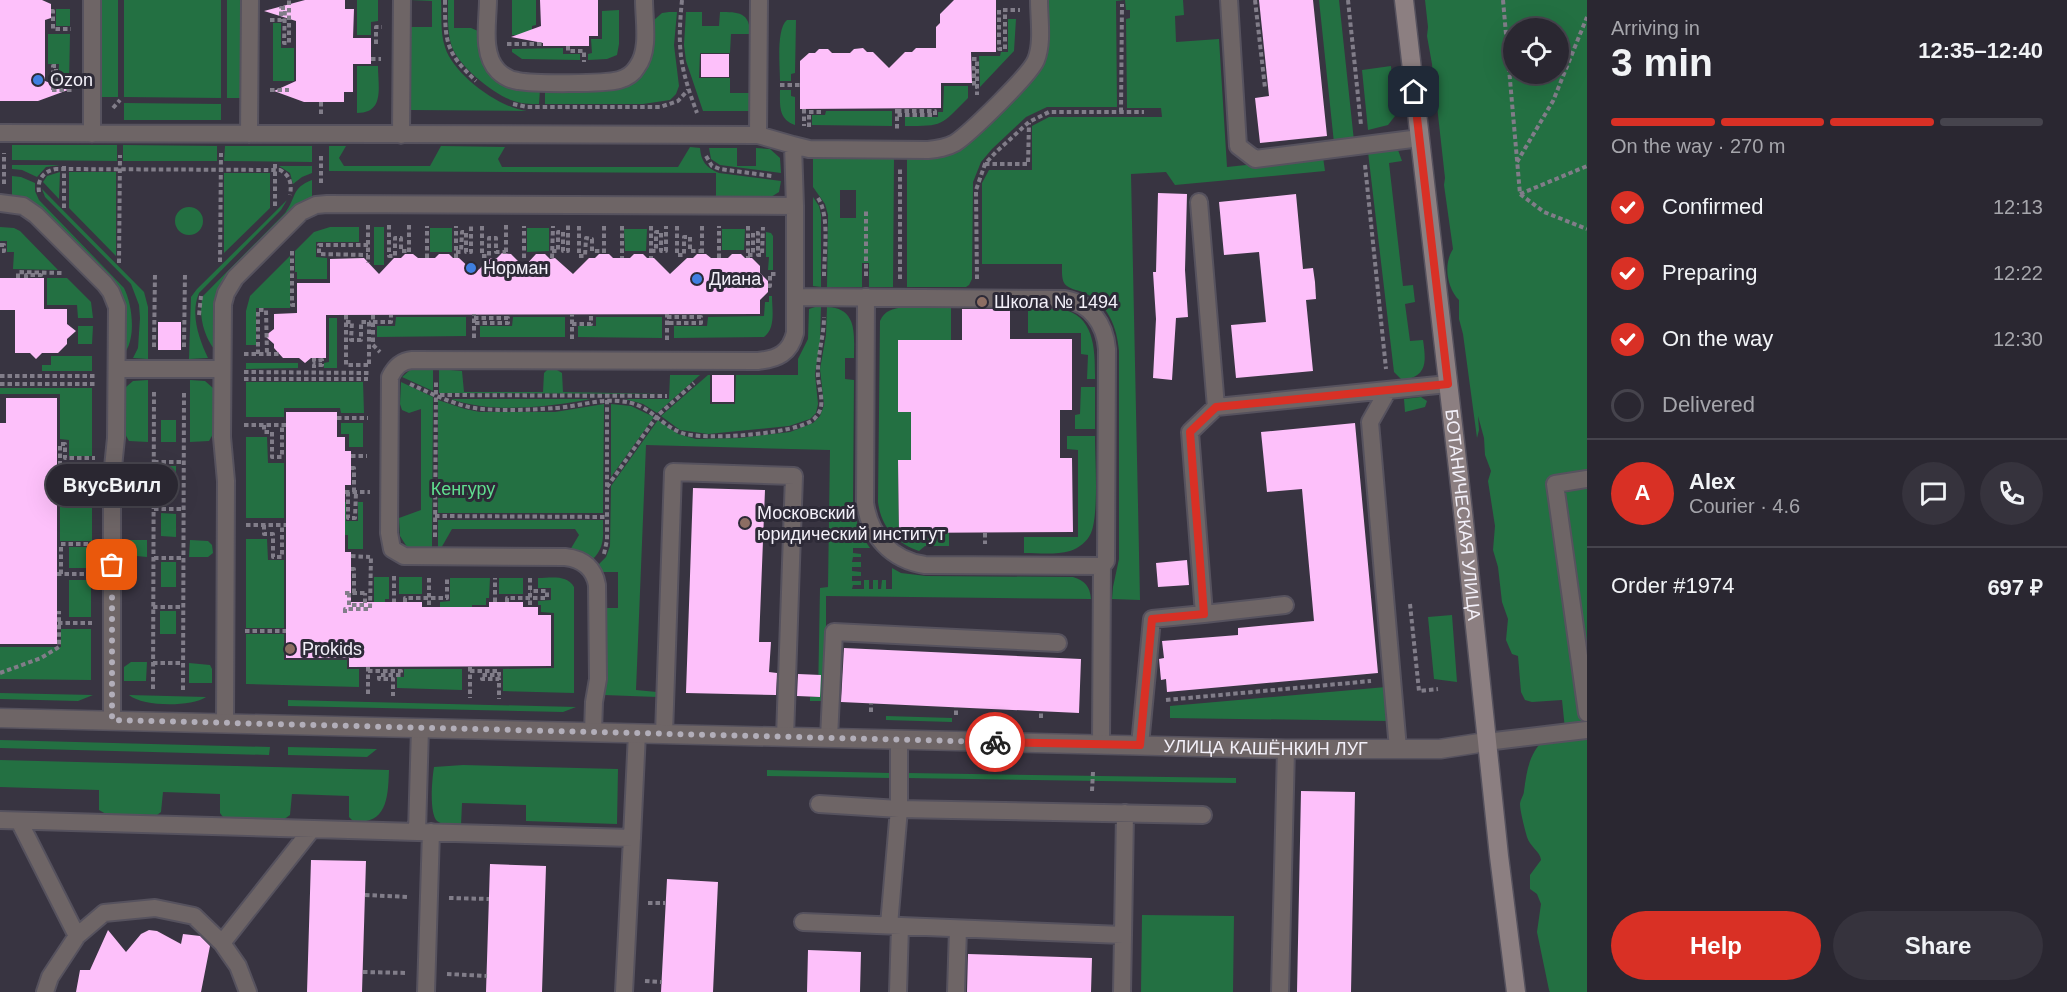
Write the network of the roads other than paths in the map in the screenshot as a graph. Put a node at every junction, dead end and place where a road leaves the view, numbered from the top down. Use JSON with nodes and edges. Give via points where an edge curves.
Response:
{"nodes":[{"id":1,"x":92,"y":0,"type":"edge"},
{"id":2,"x":250,"y":0,"type":"edge"},
{"id":3,"x":402,"y":0,"type":"edge"},
{"id":4,"x":488,"y":0,"type":"edge"},
{"id":5,"x":644,"y":0,"type":"edge"},
{"id":6,"x":759,"y":0,"type":"edge"},
{"id":7,"x":1039,"y":0,"type":"edge"},
{"id":8,"x":1228,"y":0,"type":"edge"},
{"id":9,"x":1404,"y":0,"type":"edge"},
{"id":10,"x":2,"y":133,"type":"edge"},
{"id":11,"x":92,"y":134,"type":"junction"},
{"id":12,"x":249,"y":134,"type":"junction"},
{"id":13,"x":401,"y":135,"type":"junction"},
{"id":14,"x":758,"y":135,"type":"junction"},
{"id":15,"x":1420,"y":138,"type":"junction"},
{"id":16,"x":793,"y":145,"type":"junction"},
{"id":17,"x":1199,"y":201,"type":"dead end"},
{"id":18,"x":2,"y":203,"type":"edge"},
{"id":19,"x":795,"y":206,"type":"junction"},
{"id":20,"x":796,"y":297,"type":"junction"},
{"id":21,"x":866,"y":297,"type":"junction"},
{"id":22,"x":222,"y":366,"type":"junction"},
{"id":23,"x":117,"y":369,"type":"junction"},
{"id":24,"x":1448,"y":384,"type":"junction"},
{"id":25,"x":1388,"y":390,"type":"junction"},
{"id":26,"x":1216,"y":407,"type":"junction"},
{"id":27,"x":1587,"y":479,"type":"edge"},
{"id":28,"x":1102,"y":566,"type":"junction"},
{"id":29,"x":1285,"y":605,"type":"dead end"},
{"id":30,"x":1204,"y":614,"type":"junction"},
{"id":31,"x":1058,"y":643,"type":"dead end"},
{"id":32,"x":1587,"y":713,"type":"edge"},
{"id":33,"x":0,"y":718,"type":"edge"},
{"id":34,"x":112,"y":720,"type":"junction"},
{"id":35,"x":225,"y":723,"type":"junction"},
{"id":36,"x":420,"y":728,"type":"junction"},
{"id":37,"x":1587,"y":730,"type":"edge"},
{"id":38,"x":593,"y":732,"type":"junction"},
{"id":39,"x":637,"y":733,"type":"junction"},
{"id":40,"x":664,"y":734,"type":"junction"},
{"id":41,"x":785,"y":737,"type":"junction"},
{"id":42,"x":829,"y":738,"type":"junction"},
{"id":43,"x":899,"y":740,"type":"junction"},
{"id":44,"x":1486,"y":742,"type":"junction"},
{"id":45,"x":1101,"y":744,"type":"junction"},
{"id":46,"x":1140,"y":745,"type":"junction"},
{"id":47,"x":1286,"y":749,"type":"junction"},
{"id":48,"x":1398,"y":749,"type":"junction"},
{"id":49,"x":819,"y":804,"type":"dead end"},
{"id":50,"x":899,"y":808,"type":"junction"},
{"id":51,"x":1125,"y":813,"type":"junction"},
{"id":52,"x":1203,"y":815,"type":"dead end"},
{"id":53,"x":0,"y":820,"type":"edge"},
{"id":54,"x":19,"y":821,"type":"junction"},
{"id":55,"x":312,"y":829,"type":"junction"},
{"id":56,"x":424,"y":832,"type":"junction"},
{"id":57,"x":632,"y":838,"type":"junction"},
{"id":58,"x":803,"y":922,"type":"dead end"},
{"id":59,"x":894,"y":926,"type":"junction"},
{"id":60,"x":958,"y":928,"type":"junction"},
{"id":61,"x":1123,"y":935,"type":"junction"},
{"id":62,"x":77,"y":936,"type":"junction"},
{"id":63,"x":222,"y":943,"type":"junction"},
{"id":64,"x":45,"y":992,"type":"edge"},
{"id":65,"x":248,"y":992,"type":"edge"},
{"id":66,"x":426,"y":992,"type":"edge"},
{"id":67,"x":624,"y":992,"type":"edge"},
{"id":68,"x":898,"y":992,"type":"edge"},
{"id":69,"x":956,"y":992,"type":"edge"},
{"id":70,"x":1122,"y":992,"type":"edge"},
{"id":71,"x":1280,"y":992,"type":"edge"},
{"id":72,"x":1516,"y":992,"type":"edge"}],
"edges":[{"from":1,"to":11,"type":"lane"},
{"from":2,"to":12,"type":"lane"},
{"from":3,"to":13,"type":"lane"},
{"from":4,"to":5,"type":"lane","via":[[490,59],[504,76],[525,82],[606,82],[627,76],[638,67],[644,52]]},
{"from":6,"to":14,"type":"lane"},
{"from":7,"to":16,"type":"lane","via":[[1038,55],[1034,65],[954,143],[938,149],[898,150],[809,149]]},
{"from":8,"to":15,"type":"lane","via":[[1238,146],[1255,159]]},
{"from":9,"to":15,"type":"main road","name":"БОТАНИЧЕСКАЯ УЛИЦА"},
{"from":10,"to":11,"type":"lane"},
{"from":11,"to":12,"type":"lane"},
{"from":12,"to":13,"type":"lane"},
{"from":13,"to":14,"type":"lane"},
{"from":14,"to":16,"type":"lane"},
{"from":15,"to":24,"type":"main road","name":"БОТАНИЧЕСКАЯ УЛИЦА"},
{"from":16,"to":19,"type":"lane"},
{"from":17,"to":26,"type":"lane"},
{"from":18,"to":23,"type":"lane","via":[[23,206],[32,212],[111,292],[117,312]]},
{"from":19,"to":20,"type":"lane"},
{"from":19,"to":22,"type":"lane","via":[[311,207],[301,212],[235,278],[226,293],[222,309]]},
{"from":20,"to":21,"type":"lane"},
{"from":20,"to":38,"type":"lane","via":[[793,340],[786,352],[766,361],[406,361],[396,366],[390,377],[390,545],[394,552],[404,556],[571,558],[590,568],[597,585],[598,679]]},
{"from":21,"to":28,"type":"lane","via":[[865,502],[870,526],[885,546],[904,560],[925,565]]},
{"from":21,"to":28,"type":"lane","via":[[1055,298],[1076,301],[1093,313],[1103,330],[1107,349],[1107,549]]},
{"from":22,"to":23,"type":"lane"},
{"from":22,"to":35,"type":"lane","via":[[226,481]]},
{"from":23,"to":34,"type":"lane","via":[[112,477]]},
{"from":24,"to":25,"type":"lane"},
{"from":24,"to":44,"type":"main road","name":"БОТАНИЧЕСКАЯ УЛИЦА"},
{"from":25,"to":26,"type":"lane"},
{"from":25,"to":48,"type":"lane","via":[[1370,422]]},
{"from":26,"to":30,"type":"lane","via":[[1190,432]]},
{"from":27,"to":32,"type":"lane","via":[[1555,484]]},
{"from":28,"to":45,"type":"lane"},
{"from":29,"to":30,"type":"lane"},
{"from":30,"to":46,"type":"lane","via":[[1152,619]]},
{"from":31,"to":42,"type":"lane","via":[[834,632]]},
{"from":33,"to":34,"type":"street","name":"УЛИЦА КАШЁНКИН ЛУГ"},
{"from":34,"to":35,"type":"street","name":"УЛИЦА КАШЁНКИН ЛУГ"},
{"from":35,"to":36,"type":"street","name":"УЛИЦА КАШЁНКИН ЛУГ"},
{"from":36,"to":38,"type":"street","name":"УЛИЦА КАШЁНКИН ЛУГ"},
{"from":36,"to":56,"type":"lane"},
{"from":37,"to":44,"type":"lane"},
{"from":38,"to":39,"type":"street","name":"УЛИЦА КАШЁНКИН ЛУГ"},
{"from":39,"to":40,"type":"street","name":"УЛИЦА КАШЁНКИН ЛУГ"},
{"from":39,"to":57,"type":"lane"},
{"from":40,"to":41,"type":"street","name":"УЛИЦА КАШЁНКИН ЛУГ"},
{"from":40,"to":41,"type":"lane","via":[[674,472],[794,476]]},
{"from":41,"to":42,"type":"street","name":"УЛИЦА КАШЁНКИН ЛУГ"},
{"from":42,"to":43,"type":"street","name":"УЛИЦА КАШЁНКИН ЛУГ"},
{"from":43,"to":45,"type":"street","name":"УЛИЦА КАШЁНКИН ЛУГ"},
{"from":43,"to":50,"type":"lane"},
{"from":44,"to":48,"type":"street","name":"УЛИЦА КАШЁНКИН ЛУГ","via":[[1440,749]]},
{"from":44,"to":72,"type":"main road","name":"БОТАНИЧЕСКАЯ УЛИЦА"},
{"from":45,"to":46,"type":"street","name":"УЛИЦА КАШЁНКИН ЛУГ"},
{"from":46,"to":47,"type":"street","name":"УЛИЦА КАШЁНКИН ЛУГ"},
{"from":47,"to":48,"type":"street","name":"УЛИЦА КАШЁНКИН ЛУГ"},
{"from":47,"to":71,"type":"lane"},
{"from":49,"to":50,"type":"lane"},
{"from":50,"to":51,"type":"lane"},
{"from":50,"to":59,"type":"lane"},
{"from":51,"to":52,"type":"lane"},
{"from":51,"to":61,"type":"lane"},
{"from":53,"to":54,"type":"lane"},
{"from":54,"to":55,"type":"lane"},
{"from":54,"to":62,"type":"lane"},
{"from":55,"to":56,"type":"lane"},
{"from":55,"to":63,"type":"lane"},
{"from":56,"to":57,"type":"lane"},
{"from":56,"to":66,"type":"lane","via":[[436,897],[434,974]]},
{"from":57,"to":67,"type":"lane"},
{"from":58,"to":59,"type":"lane"},
{"from":59,"to":60,"type":"lane"},
{"from":59,"to":68,"type":"lane"},
{"from":60,"to":61,"type":"lane"},
{"from":60,"to":69,"type":"lane"},
{"from":61,"to":70,"type":"lane"},
{"from":62,"to":63,"type":"lane","via":[[104,913],[154,908],[194,916]]},
{"from":62,"to":64,"type":"lane","via":[[50,976]]},
{"from":63,"to":65,"type":"lane","via":[[238,966]]}]}
